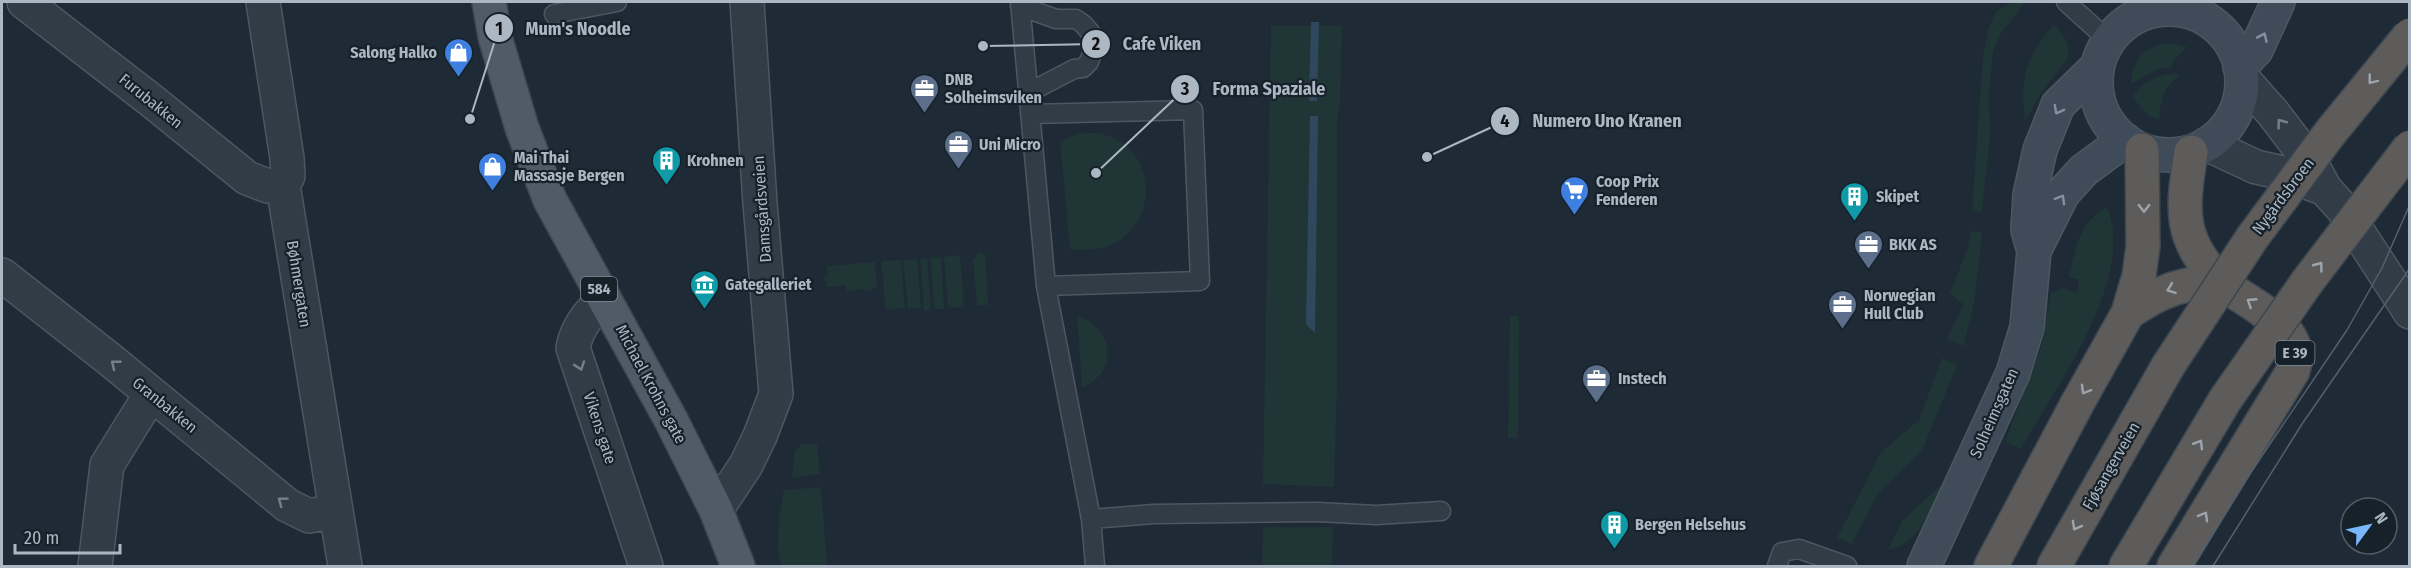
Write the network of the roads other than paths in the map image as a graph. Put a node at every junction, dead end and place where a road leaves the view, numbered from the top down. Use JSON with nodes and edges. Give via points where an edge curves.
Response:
{"nodes":[{"id":1,"x":24,"y":2,"type":"edge"},
{"id":2,"x":263,"y":2,"type":"edge"},
{"id":3,"x":489,"y":2,"type":"edge"},
{"id":4,"x":617,"y":2,"type":"edge"},
{"id":5,"x":747,"y":2,"type":"edge"},
{"id":6,"x":2066,"y":2,"type":"edge"},
{"id":7,"x":2278,"y":2,"type":"edge"},
{"id":8,"x":1020,"y":4,"type":"edge"},
{"id":9,"x":2165,"y":5,"type":"edge"},
{"id":10,"x":554,"y":14,"type":"dead end"},
{"id":11,"x":2409,"y":35,"type":"edge"},
{"id":12,"x":2103,"y":54,"type":"junction"},
{"id":13,"x":2241,"y":73,"type":"junction"},
{"id":14,"x":1028,"y":93,"type":"junction"},
{"id":15,"x":1030,"y":114,"type":"junction"},
{"id":16,"x":2133,"y":145,"type":"junction"},
{"id":17,"x":2409,"y":147,"type":"edge"},
{"id":18,"x":2199,"y":148,"type":"junction"},
{"id":19,"x":283,"y":185,"type":"junction"},
{"id":20,"x":2325,"y":189,"type":"junction"},
{"id":21,"x":2034,"y":250,"type":"junction"},
{"id":22,"x":2,"y":275,"type":"edge"},
{"id":23,"x":2220,"y":281,"type":"junction"},
{"id":24,"x":1046,"y":286,"type":"junction"},
{"id":25,"x":604,"y":298,"type":"junction"},
{"id":26,"x":2409,"y":312,"type":"edge"},
{"id":27,"x":2128,"y":314,"type":"junction"},
{"id":28,"x":2168,"y":366,"type":"joint"},
{"id":29,"x":151,"y":394,"type":"junction"},
{"id":30,"x":716,"y":510,"type":"junction"},
{"id":31,"x":336,"y":511,"type":"junction"},
{"id":32,"x":1441,"y":511,"type":"dead end"},
{"id":33,"x":1091,"y":519,"type":"junction"},
{"id":34,"x":95,"y":567,"type":"edge"},
{"id":35,"x":345,"y":567,"type":"edge"},
{"id":36,"x":646,"y":567,"type":"edge"},
{"id":37,"x":738,"y":567,"type":"edge"},
{"id":38,"x":1095,"y":567,"type":"edge"},
{"id":39,"x":1777,"y":567,"type":"edge"},
{"id":40,"x":1847,"y":567,"type":"edge"},
{"id":41,"x":1924,"y":567,"type":"edge"},
{"id":42,"x":1991,"y":567,"type":"edge"},
{"id":43,"x":2054,"y":567,"type":"edge"},
{"id":44,"x":2126,"y":567,"type":"edge"},
{"id":45,"x":2174,"y":567,"type":"edge"}],
"edges":[{"from":1,"to":19,"type":"street","name":"Furubakken","via":[[247,178],[268,186]]},
{"from":2,"to":19,"type":"street","name":"Bøhmergaten","via":[[287,158],[288,176]]},
{"from":3,"to":25,"type":"main road","name":"Michael Krohns gate","number":"584","via":[[495,37],[522,128],[550,200]]},
{"from":4,"to":10,"type":"lane"},
{"from":5,"to":30,"type":"street","name":"Damsgårdsveien","via":[[776,394],[747,465]]},
{"from":6,"to":12,"type":"lane"},
{"from":13,"to":7,"type":"main road","one_way":true},
{"from":8,"to":14,"type":"lane"},
{"from":8,"to":14,"type":"lane","via":[[1056,19],[1076,19],[1090,32],[1093,41],[1089,62],[1083,68]]},
{"from":9,"to":12,"type":"main road","via":[[2126,22]]},
{"from":9,"to":13,"type":"main road","via":[[2206,18],[2228,39]]},
{"from":11,"to":28,"type":"highway","name":"Nygårdsbroen","one_way":true,"bridge":true,"via":[[2252,238]]},
{"from":12,"to":16,"type":"main road","via":[[2095,88],[2100,108],[2110,126]]},
{"from":12,"to":21,"type":"main road","name":"Solheimsgaten","one_way":true,"via":[[2058,105],[2040,150],[2030,195],[2028,230]]},
{"from":13,"to":18,"type":"main road","via":[[2240,98],[2233,116],[2217,136]]},
{"from":20,"to":13,"type":"street","one_way":true,"via":[[2311,163]]},
{"from":14,"to":15,"type":"lane"},
{"from":15,"to":24,"type":"lane"},
{"from":15,"to":24,"type":"lane","via":[[1193,110],[1200,281]]},
{"from":16,"to":18,"type":"main road","via":[[2175,155]]},
{"from":21,"to":16,"type":"main road","name":"Solheimsgaten","one_way":true,"via":[[2063,192],[2084,170]]},
{"from":16,"to":27,"type":"highway","one_way":true,"via":[[2143,246]]},
{"from":44,"to":17,"type":"highway","number":"E 39","one_way":true,"bridge":true,"via":[[2225,400],[2307,282]]},
{"from":18,"to":20,"type":"street"},
{"from":18,"to":23,"type":"highway","number":"E 39","via":[[2186,220],[2198,253]]},
{"from":19,"to":31,"type":"street","name":"Bøhmergaten"},
{"from":20,"to":26,"type":"street","via":[[2350,218]]},
{"from":21,"to":41,"type":"main road","name":"Solheimsgaten","via":[[2027,327],[2013,373]]},
{"from":29,"to":22,"type":"street","name":"Granbakken","one_way":true},
{"from":23,"to":27,"type":"highway","one_way":true,"via":[[2175,287]]},
{"from":45,"to":23,"type":"highway","number":"E 39","one_way":true,"via":[[2296,362],[2288,334],[2260,308]]},
{"from":24,"to":33,"type":"lane"},
{"from":25,"to":30,"type":"main road","name":"Michael Krohns gate","number":"584"},
{"from":25,"to":36,"type":"street","name":"Vikens gate","one_way":true,"via":[[584,320],[573,348]]},
{"from":27,"to":42,"type":"highway","one_way":true},
{"from":28,"to":43,"type":"highway","name":"Fjøsangerveien","one_way":true},
{"from":31,"to":29,"type":"street","name":"Granbakken","one_way":true,"via":[[309,516],[287,506]]},
{"from":29,"to":34,"type":"street","via":[[107,465]]},
{"from":30,"to":37,"type":"main road","name":"Michael Krohns gate","number":"584"},
{"from":31,"to":35,"type":"street","name":"Bøhmergaten"},
{"from":32,"to":33,"type":"lane","via":[[1376,515],[1154,514]]},
{"from":33,"to":38,"type":"lane"},
{"from":39,"to":40,"type":"lane","via":[[1782,552],[1799,549]]}]}
